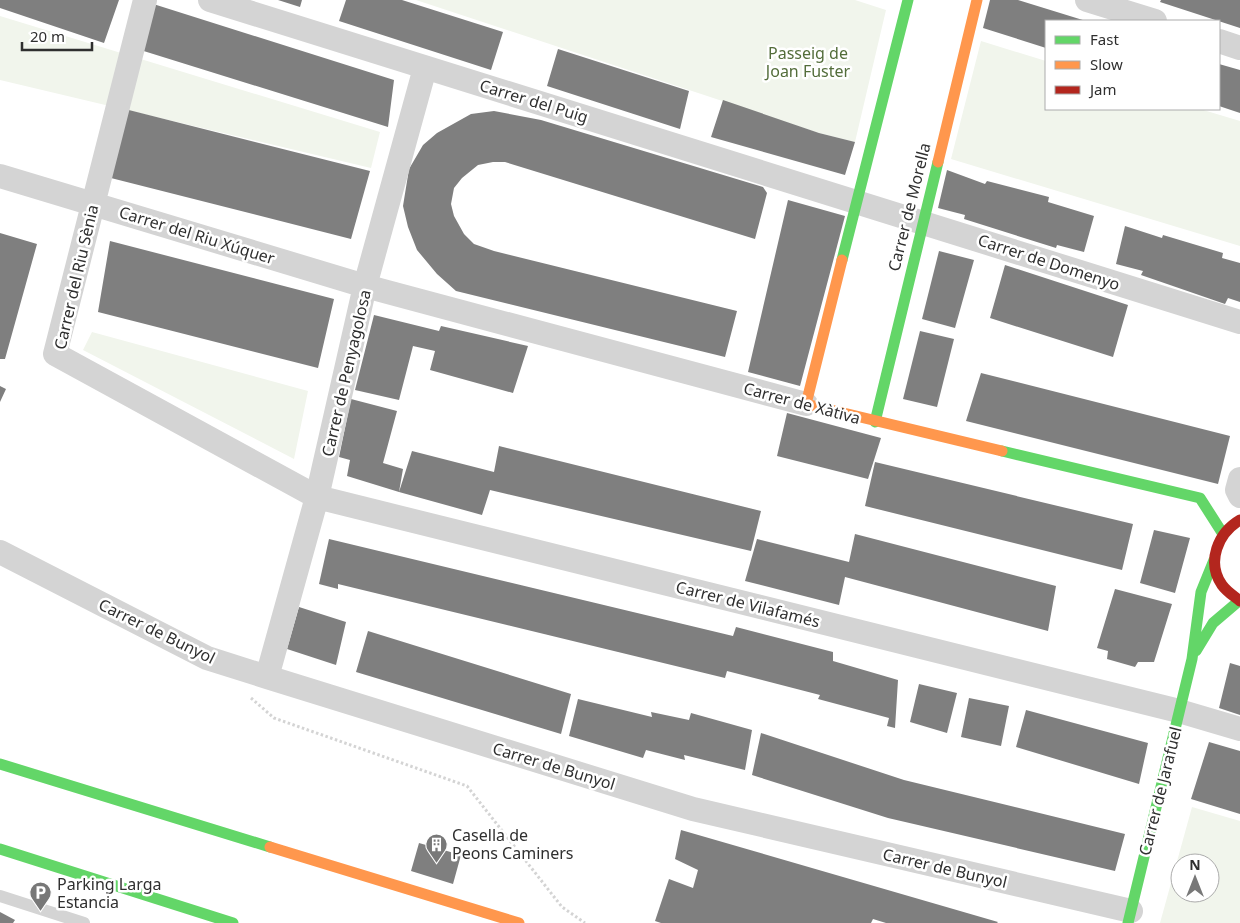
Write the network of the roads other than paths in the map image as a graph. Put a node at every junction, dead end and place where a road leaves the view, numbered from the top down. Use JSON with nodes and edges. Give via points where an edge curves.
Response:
{"nodes":[{"id":1,"x":145,"y":0,"type":"edge"},
{"id":2,"x":210,"y":0,"type":"edge"},
{"id":3,"x":908,"y":0,"type":"edge"},
{"id":4,"x":977,"y":0,"type":"edge"},
{"id":5,"x":1087,"y":0,"type":"edge"},
{"id":6,"x":1152,"y":13,"type":"edge"},
{"id":7,"x":1220,"y":41,"type":"edge"},
{"id":8,"x":1240,"y":48,"type":"edge"},
{"id":9,"x":425,"y":68,"type":"junction"},
{"id":10,"x":0,"y":176,"type":"edge"},
{"id":11,"x":858,"y":201,"type":"junction"},
{"id":12,"x":93,"y":203,"type":"junction"},
{"id":13,"x":922,"y":221,"type":"junction"},
{"id":14,"x":365,"y":286,"type":"junction"},
{"id":15,"x":1240,"y":322,"type":"edge"},
{"id":16,"x":806,"y":404,"type":"junction"},
{"id":17,"x":874,"y":422,"type":"junction"},
{"id":18,"x":1240,"y":478,"type":"edge"},
{"id":19,"x":1240,"y":496,"type":"edge"},
{"id":20,"x":317,"y":497,"type":"junction"},
{"id":21,"x":1240,"y":520,"type":"edge"},
{"id":22,"x":1223,"y":534,"type":"junction"},
{"id":23,"x":0,"y":552,"type":"edge"},
{"id":24,"x":1214,"y":560,"type":"junction"},
{"id":25,"x":1240,"y":601,"type":"edge"},
{"id":26,"x":1192,"y":659,"type":"junction"},
{"id":27,"x":267,"y":678,"type":"junction"},
{"id":28,"x":1179,"y":711,"type":"junction"},
{"id":29,"x":1240,"y":729,"type":"edge"},
{"id":30,"x":0,"y":764,"type":"edge"},
{"id":31,"x":0,"y":849,"type":"edge"},
{"id":32,"x":0,"y":896,"type":"edge"},
{"id":33,"x":1130,"y":917,"type":"edge"},
{"id":34,"x":84,"y":923,"type":"edge"},
{"id":35,"x":233,"y":923,"type":"edge"},
{"id":36,"x":519,"y":923,"type":"edge"}],
"edges":[{"from":1,"to":12,"type":"street","name":"Carrer del Riu Sènia"},
{"from":2,"to":9,"type":"street","name":"Carrer del Puig"},
{"from":3,"to":11,"type":"street"},
{"from":4,"to":13,"type":"street","name":"Carrer de Morella"},
{"from":5,"to":6,"type":"street"},
{"from":7,"to":8,"type":"street"},
{"from":9,"to":11,"type":"street","name":"Carrer del Puig"},
{"from":9,"to":14,"type":"street","name":"Carrer de Penyagolosa"},
{"from":10,"to":12,"type":"street","name":"Carrer del Riu Xúquer"},
{"from":11,"to":13,"type":"street","name":"Carrer de Domenyo"},
{"from":11,"to":16,"type":"street"},
{"from":12,"to":14,"type":"street","name":"Carrer del Riu Xúquer"},
{"from":12,"to":20,"type":"street","name":"Carrer del Riu Sènia","via":[[55,354]]},
{"from":13,"to":15,"type":"street","name":"Carrer de Domenyo"},
{"from":13,"to":17,"type":"street","name":"Carrer de Morella"},
{"from":14,"to":16,"type":"street","name":"Carrer de Xàtiva"},
{"from":14,"to":20,"type":"street","name":"Carrer de Penyagolosa"},
{"from":16,"to":17,"type":"street","name":"Carrer de Xàtiva"},
{"from":17,"to":22,"type":"street","name":"Carrer de Xàtiva","via":[[1200,498]]},
{"from":18,"to":19,"type":"street","via":[[1237,490]]},
{"from":20,"to":27,"type":"street","name":"Carrer de Penyagolosa"},
{"from":20,"to":28,"type":"street","name":"Carrer de Vilafamés"},
{"from":21,"to":22,"type":"street"},
{"from":22,"to":24,"type":"street","name":"Carrer de Jarafuel"},
{"from":23,"to":27,"type":"street","name":"Carrer de Bunyol","via":[[207,658]]},
{"from":24,"to":25,"type":"street","via":[[1221,584]]},
{"from":24,"to":26,"type":"street","name":"Carrer de Jarafuel","via":[[1201,592]]},
{"from":25,"to":26,"type":"street","name":"Carrer de Jarafuel","via":[[1213,623]]},
{"from":26,"to":28,"type":"street","name":"Carrer de Jarafuel"},
{"from":27,"to":33,"type":"street","name":"Carrer de Bunyol","via":[[693,809]]},
{"from":28,"to":29,"type":"street","name":"Carrer de Vilafamés"},
{"from":28,"to":33,"type":"street","name":"Carrer de Jarafuel"},
{"from":30,"to":36,"type":"street"},
{"from":31,"to":35,"type":"street"},
{"from":32,"to":34,"type":"lane"}]}
